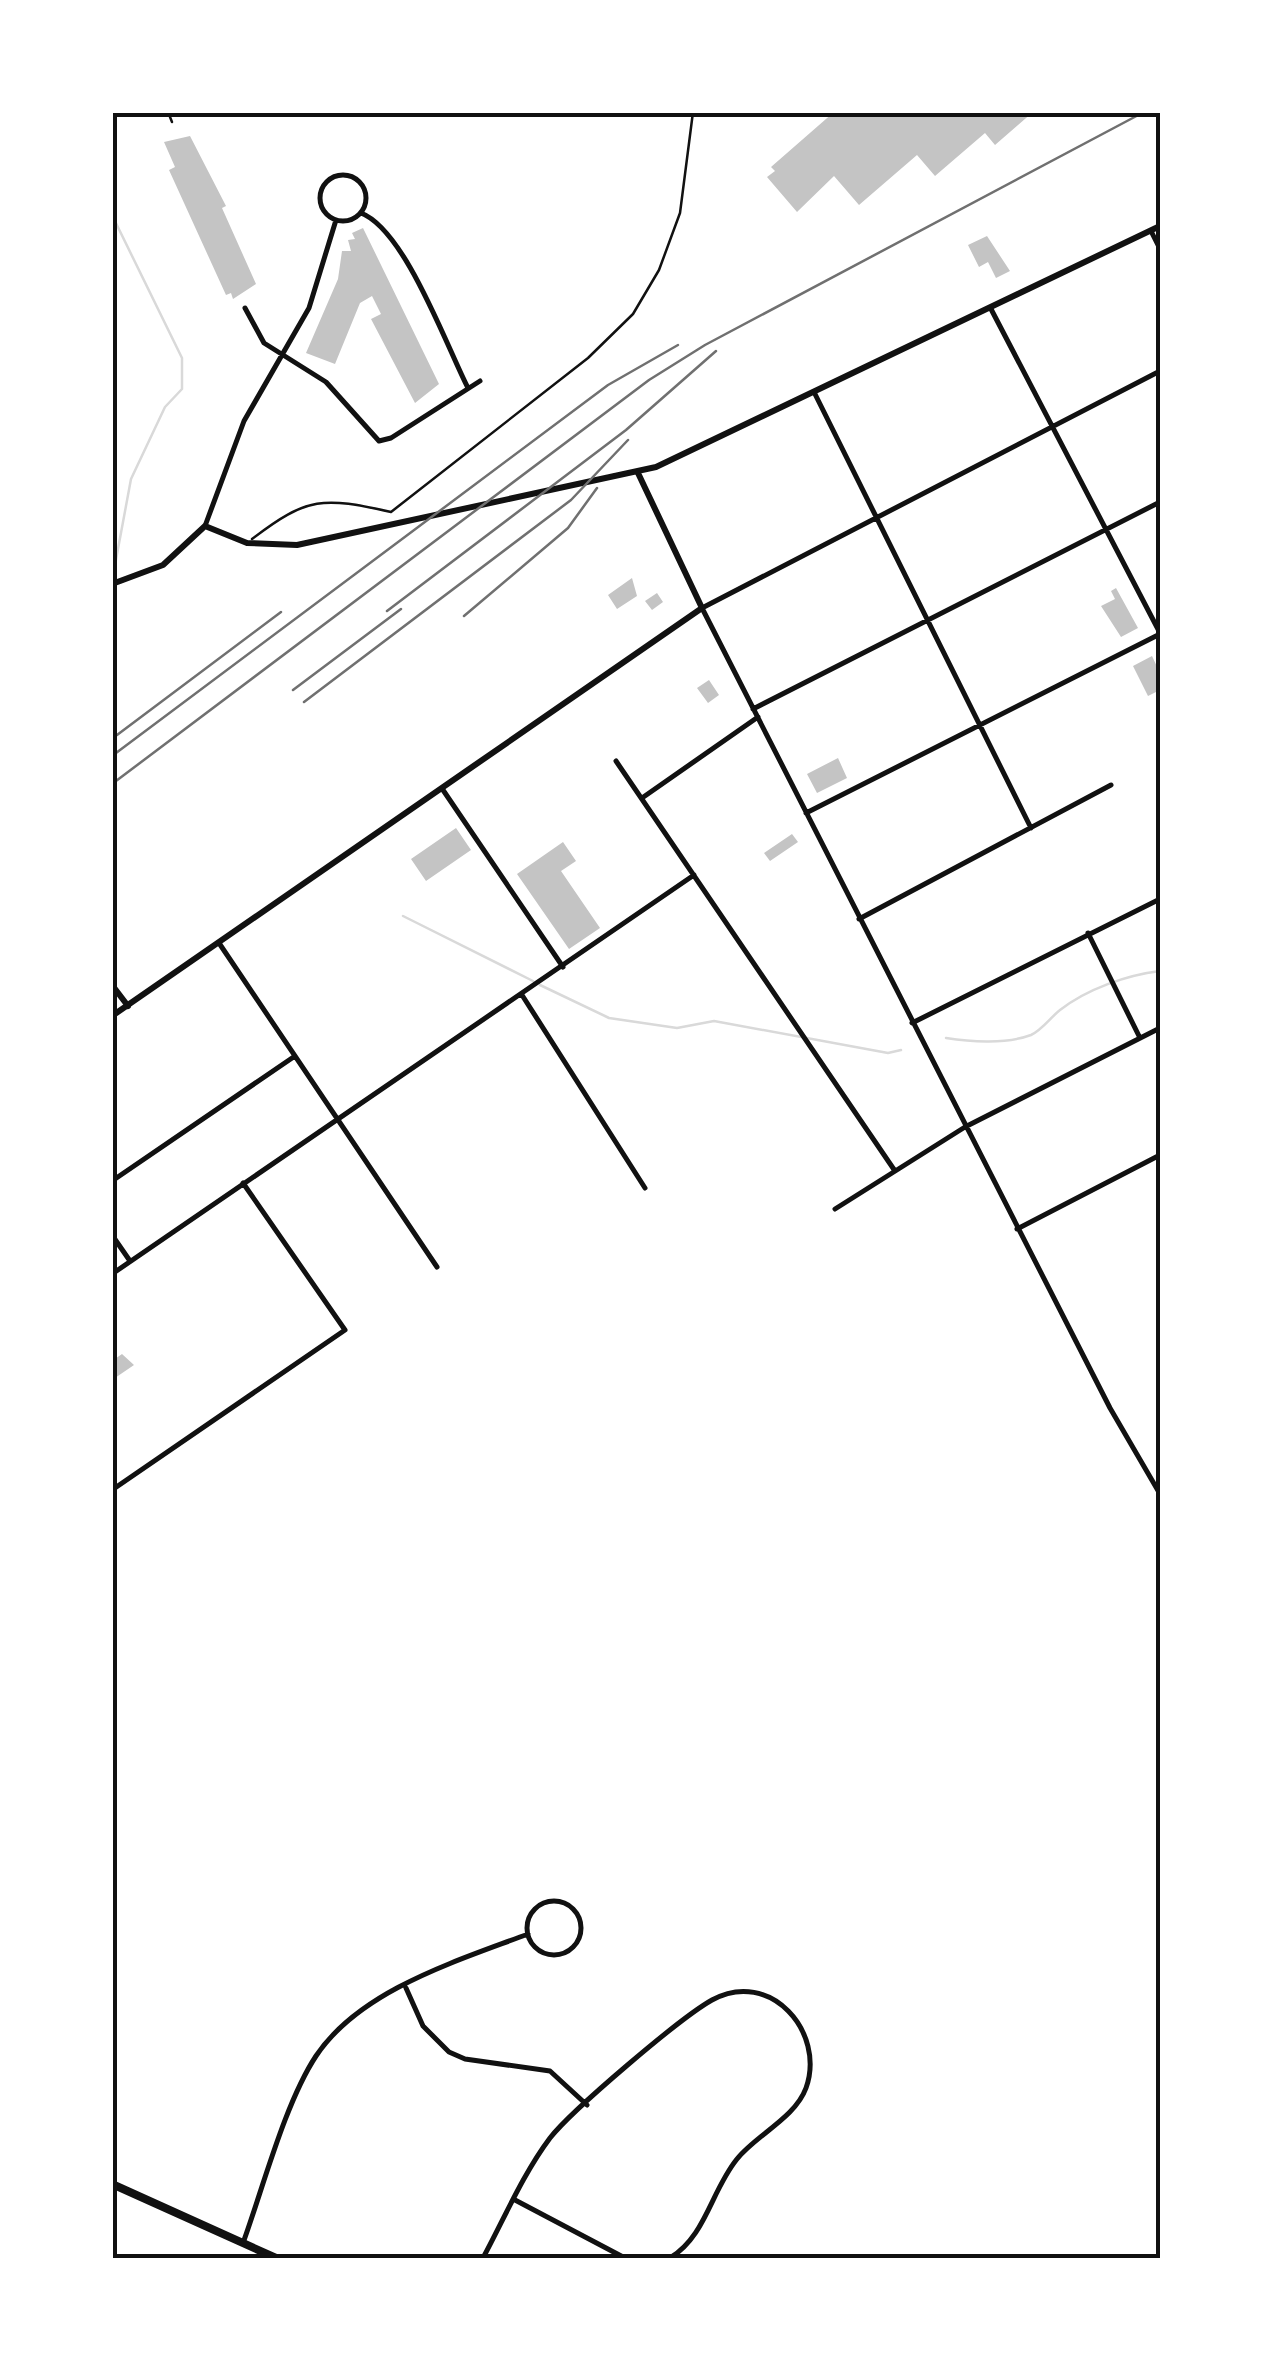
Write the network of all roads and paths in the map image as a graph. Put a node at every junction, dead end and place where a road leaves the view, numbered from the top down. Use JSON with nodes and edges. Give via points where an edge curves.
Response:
{"nodes":[{"id":1,"x":168,"y":112,"type":"edge"},
{"id":2,"x":693,"y":112,"type":"edge"},
{"id":3,"x":172,"y":122,"type":"dead end"},
{"id":4,"x":360,"y":213,"type":"junction"},
{"id":5,"x":336,"y":220,"type":"junction"},
{"id":6,"x":1160,"y":226,"type":"edge"},
{"id":7,"x":1152,"y":231,"type":"junction"},
{"id":8,"x":1160,"y":249,"type":"edge"},
{"id":9,"x":245,"y":308,"type":"dead end"},
{"id":10,"x":991,"y":310,"type":"junction"},
{"id":11,"x":284,"y":356,"type":"junction"},
{"id":12,"x":1160,"y":371,"type":"edge"},
{"id":13,"x":480,"y":380,"type":"dead end"},
{"id":14,"x":468,"y":388,"type":"junction"},
{"id":15,"x":815,"y":394,"type":"junction"},
{"id":16,"x":1052,"y":427,"type":"junction"},
{"id":17,"x":638,"y":472,"type":"junction"},
{"id":18,"x":1160,"y":502,"type":"edge"},
{"id":19,"x":876,"y":518,"type":"junction"},
{"id":20,"x":205,"y":526,"type":"junction"},
{"id":21,"x":1106,"y":529,"type":"junction"},
{"id":22,"x":247,"y":543,"type":"junction"},
{"id":23,"x":112,"y":584,"type":"edge"},
{"id":24,"x":702,"y":608,"type":"junction"},
{"id":25,"x":928,"y":620,"type":"junction"},
{"id":26,"x":1160,"y":634,"type":"edge"},
{"id":27,"x":754,"y":709,"type":"junction"},
{"id":28,"x":758,"y":717,"type":"junction"},
{"id":29,"x":980,"y":724,"type":"junction"},
{"id":30,"x":616,"y":761,"type":"dead end"},
{"id":31,"x":1111,"y":785,"type":"dead end"},
{"id":32,"x":443,"y":790,"type":"junction"},
{"id":33,"x":642,"y":798,"type":"junction"},
{"id":34,"x":806,"y":812,"type":"junction"},
{"id":35,"x":1032,"y":828,"type":"junction"},
{"id":36,"x":694,"y":875,"type":"junction"},
{"id":37,"x":1160,"y":899,"type":"edge"},
{"id":38,"x":859,"y":919,"type":"junction"},
{"id":39,"x":1088,"y":934,"type":"junction"},
{"id":40,"x":220,"y":943,"type":"junction"},
{"id":41,"x":563,"y":968,"type":"junction"},
{"id":42,"x":112,"y":985,"type":"edge"},
{"id":43,"x":522,"y":994,"type":"junction"},
{"id":44,"x":128,"y":1006,"type":"junction"},
{"id":45,"x":112,"y":1016,"type":"edge"},
{"id":46,"x":912,"y":1023,"type":"junction"},
{"id":47,"x":1160,"y":1028,"type":"edge"},
{"id":48,"x":1140,"y":1038,"type":"junction"},
{"id":49,"x":296,"y":1055,"type":"junction"},
{"id":50,"x":338,"y":1120,"type":"junction"},
{"id":51,"x":965,"y":1127,"type":"junction"},
{"id":52,"x":1160,"y":1155,"type":"edge"},
{"id":53,"x":895,"y":1171,"type":"junction"},
{"id":54,"x":112,"y":1182,"type":"edge"},
{"id":55,"x":243,"y":1184,"type":"junction"},
{"id":56,"x":644,"y":1188,"type":"dead end"},
{"id":57,"x":835,"y":1209,"type":"dead end"},
{"id":58,"x":1018,"y":1229,"type":"junction"},
{"id":59,"x":112,"y":1235,"type":"edge"},
{"id":60,"x":130,"y":1262,"type":"junction"},
{"id":61,"x":437,"y":1268,"type":"dead end"},
{"id":62,"x":112,"y":1274,"type":"edge"},
{"id":63,"x":112,"y":1490,"type":"edge"},
{"id":64,"x":1159,"y":1491,"type":"edge"},
{"id":65,"x":528,"y":1934,"type":"junction"},
{"id":66,"x":406,"y":1987,"type":"junction"},
{"id":67,"x":587,"y":2105,"type":"junction"},
{"id":68,"x":112,"y":2184,"type":"edge"},
{"id":69,"x":515,"y":2200,"type":"junction"},
{"id":70,"x":243,"y":2243,"type":"junction"},
{"id":71,"x":276,"y":2258,"type":"edge"},
{"id":72,"x":483,"y":2258,"type":"edge"},
{"id":73,"x":625,"y":2258,"type":"edge"},
{"id":74,"x":670,"y":2258,"type":"edge"}],
"edges":[{"from":1,"to":3,"type":"path"},
{"from":2,"to":22,"type":"lane","via":[[675,228],[648,292],[618,330],[391,512],[329,499],[310,502]]},
{"from":4,"to":5,"type":"street"},
{"from":4,"to":5,"type":"street","via":[[366,201],[359,182],[336,176],[320,198]]},
{"from":4,"to":14,"type":"street","via":[[395,244]]},
{"from":5,"to":11,"type":"street","via":[[314,295]]},
{"from":6,"to":7,"type":"street"},
{"from":7,"to":8,"type":"street"},
{"from":7,"to":10,"type":"street"},
{"from":9,"to":11,"type":"street","via":[[260,338]]},
{"from":10,"to":15,"type":"street"},
{"from":10,"to":16,"type":"street"},
{"from":11,"to":14,"type":"street","via":[[326,382],[379,440]]},
{"from":11,"to":20,"type":"street","via":[[244,422]]},
{"from":12,"to":16,"type":"street"},
{"from":13,"to":14,"type":"street"},
{"from":15,"to":17,"type":"street"},
{"from":15,"to":19,"type":"street"},
{"from":16,"to":19,"type":"street"},
{"from":16,"to":21,"type":"street"},
{"from":17,"to":22,"type":"street","via":[[315,541]]},
{"from":17,"to":24,"type":"street"},
{"from":18,"to":21,"type":"street"},
{"from":19,"to":24,"type":"street"},
{"from":19,"to":25,"type":"street"},
{"from":20,"to":22,"type":"street"},
{"from":20,"to":23,"type":"street","via":[[163,565]]},
{"from":21,"to":25,"type":"street"},
{"from":21,"to":26,"type":"street"},
{"from":24,"to":27,"type":"street"},
{"from":24,"to":32,"type":"street"},
{"from":25,"to":27,"type":"street"},
{"from":25,"to":29,"type":"street"},
{"from":26,"to":29,"type":"street"},
{"from":27,"to":28,"type":"street"},
{"from":28,"to":33,"type":"street"},
{"from":28,"to":34,"type":"street"},
{"from":29,"to":34,"type":"street"},
{"from":29,"to":35,"type":"street"},
{"from":30,"to":33,"type":"street"},
{"from":31,"to":35,"type":"street"},
{"from":32,"to":40,"type":"street"},
{"from":32,"to":41,"type":"street"},
{"from":33,"to":36,"type":"street"},
{"from":34,"to":38,"type":"street"},
{"from":35,"to":38,"type":"street"},
{"from":36,"to":41,"type":"street"},
{"from":36,"to":53,"type":"street"},
{"from":37,"to":39,"type":"street"},
{"from":38,"to":46,"type":"street"},
{"from":39,"to":46,"type":"street"},
{"from":39,"to":48,"type":"street"},
{"from":40,"to":44,"type":"street"},
{"from":40,"to":49,"type":"street"},
{"from":41,"to":43,"type":"street"},
{"from":42,"to":44,"type":"street"},
{"from":43,"to":50,"type":"street"},
{"from":43,"to":56,"type":"street"},
{"from":44,"to":45,"type":"street"},
{"from":46,"to":51,"type":"street"},
{"from":47,"to":48,"type":"street"},
{"from":48,"to":51,"type":"street"},
{"from":49,"to":50,"type":"street"},
{"from":49,"to":54,"type":"street"},
{"from":50,"to":55,"type":"street"},
{"from":50,"to":61,"type":"street"},
{"from":51,"to":53,"type":"street"},
{"from":51,"to":58,"type":"street"},
{"from":52,"to":58,"type":"street"},
{"from":53,"to":57,"type":"street"},
{"from":55,"to":60,"type":"street"},
{"from":55,"to":63,"type":"street","via":[[345,1330]]},
{"from":58,"to":64,"type":"street"},
{"from":59,"to":60,"type":"street"},
{"from":60,"to":62,"type":"street"},
{"from":65,"to":65,"type":"street","via":[[530,1916],[543,1903],[570,1906],[581,1921],[576,1946],[561,1954],[544,1954]]},
{"from":65,"to":66,"type":"street"},
{"from":66,"to":67,"type":"street","via":[[423,2026],[449,2052],[550,2071]]},
{"from":66,"to":70,"type":"street","via":[[347,2021],[315,2057]]},
{"from":67,"to":69,"type":"street","via":[[548,2141]]},
{"from":67,"to":74,"type":"street","via":[[696,2010],[732,1992],[770,1997],[802,2027],[811,2062],[800,2100],[738,2157],[696,2234]]},
{"from":68,"to":70,"type":"main road"},
{"from":69,"to":72,"type":"street"},
{"from":69,"to":73,"type":"street"},
{"from":70,"to":71,"type":"main road"}]}
